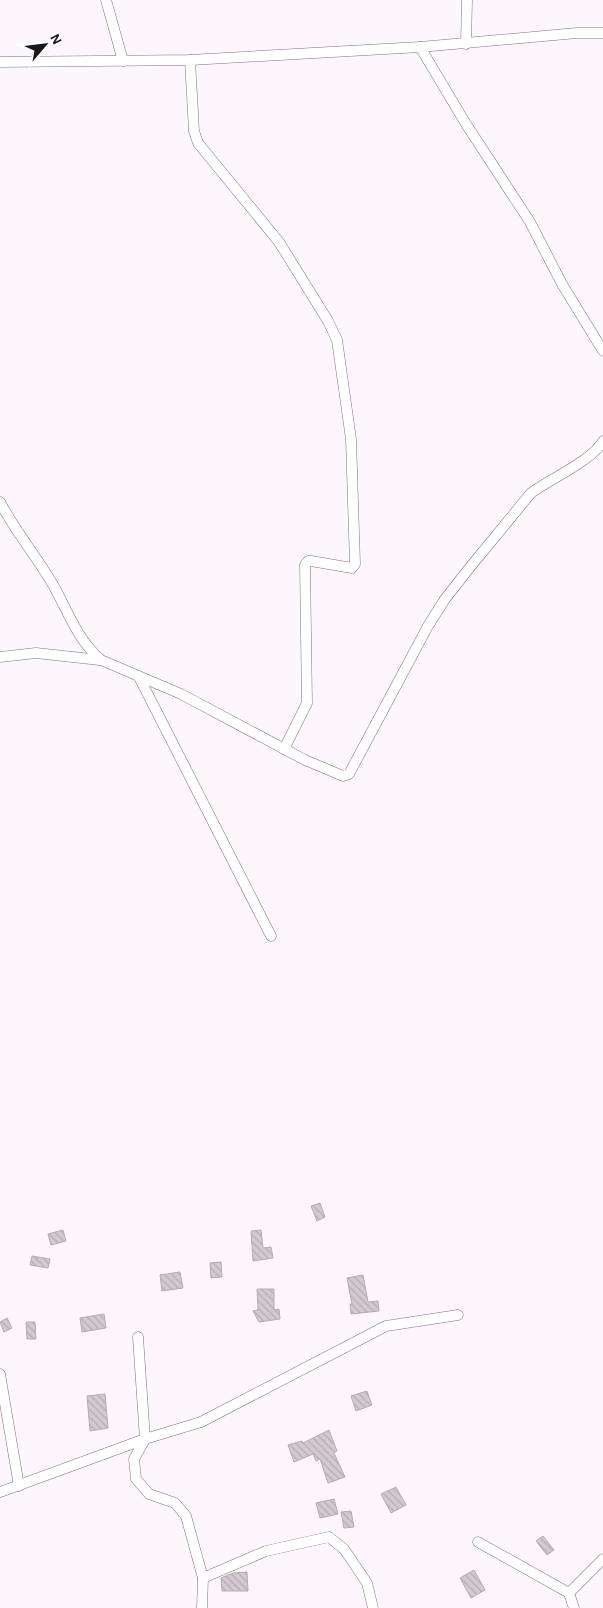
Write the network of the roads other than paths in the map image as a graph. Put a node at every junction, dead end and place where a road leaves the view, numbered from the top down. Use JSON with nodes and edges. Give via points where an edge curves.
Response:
{"nodes":[{"id":1,"x":106,"y":0,"type":"edge"},
{"id":2,"x":467,"y":0,"type":"edge"},
{"id":3,"x":603,"y":33,"type":"edge"},
{"id":4,"x":466,"y":44,"type":"junction"},
{"id":5,"x":420,"y":47,"type":"junction"},
{"id":6,"x":190,"y":60,"type":"junction"},
{"id":7,"x":123,"y":61,"type":"junction"},
{"id":8,"x":0,"y":62,"type":"edge"},
{"id":9,"x":603,"y":351,"type":"edge"},
{"id":10,"x":603,"y":441,"type":"edge"},
{"id":11,"x":0,"y":502,"type":"edge"},
{"id":12,"x":0,"y":656,"type":"edge"},
{"id":13,"x":101,"y":660,"type":"junction"},
{"id":14,"x":140,"y":677,"type":"junction"},
{"id":15,"x":284,"y":749,"type":"junction"},
{"id":16,"x":272,"y":936,"type":"dead end"},
{"id":17,"x":458,"y":1314,"type":"dead end"},
{"id":18,"x":138,"y":1337,"type":"dead end"},
{"id":19,"x":0,"y":1374,"type":"edge"},
{"id":20,"x":145,"y":1439,"type":"junction"},
{"id":21,"x":19,"y":1486,"type":"junction"},
{"id":22,"x":0,"y":1492,"type":"edge"},
{"id":23,"x":478,"y":1542,"type":"dead end"},
{"id":24,"x":603,"y":1559,"type":"edge"},
{"id":25,"x":203,"y":1578,"type":"junction"},
{"id":26,"x":569,"y":1593,"type":"junction"},
{"id":27,"x":202,"y":1608,"type":"edge"},
{"id":28,"x":373,"y":1608,"type":"edge"},
{"id":29,"x":574,"y":1608,"type":"edge"}],
"edges":[{"from":1,"to":7,"type":"street"},
{"from":2,"to":4,"type":"street"},
{"from":3,"to":4,"type":"street"},
{"from":4,"to":5,"type":"street"},
{"from":5,"to":6,"type":"street"},
{"from":5,"to":9,"type":"street","via":[[530,222],[562,284]]},
{"from":6,"to":7,"type":"street"},
{"from":6,"to":15,"type":"street","via":[[194,131],[198,143],[279,242],[333,329],[340,354],[351,439],[355,564],[352,568],[311,561],[305,565],[308,697]]},
{"from":7,"to":8,"type":"street"},
{"from":10,"to":15,"type":"street","via":[[594,454],[531,493],[445,599],[349,774],[343,776]]},
{"from":11,"to":13,"type":"street","via":[[56,589],[81,637]]},
{"from":12,"to":13,"type":"street","via":[[36,653]]},
{"from":13,"to":14,"type":"street"},
{"from":14,"to":15,"type":"street","via":[[194,700]]},
{"from":14,"to":16,"type":"street"},
{"from":17,"to":20,"type":"street","via":[[386,1326],[201,1422]]},
{"from":18,"to":20,"type":"street"},
{"from":19,"to":21,"type":"street"},
{"from":20,"to":21,"type":"street"},
{"from":20,"to":25,"type":"street","via":[[134,1459],[136,1480],[149,1494],[175,1504],[186,1516]]},
{"from":21,"to":22,"type":"street"},
{"from":23,"to":26,"type":"street"},
{"from":24,"to":26,"type":"street"},
{"from":25,"to":27,"type":"street"},
{"from":25,"to":28,"type":"street","via":[[266,1551],[329,1538],[344,1549],[367,1584]]},
{"from":26,"to":29,"type":"street"}]}
